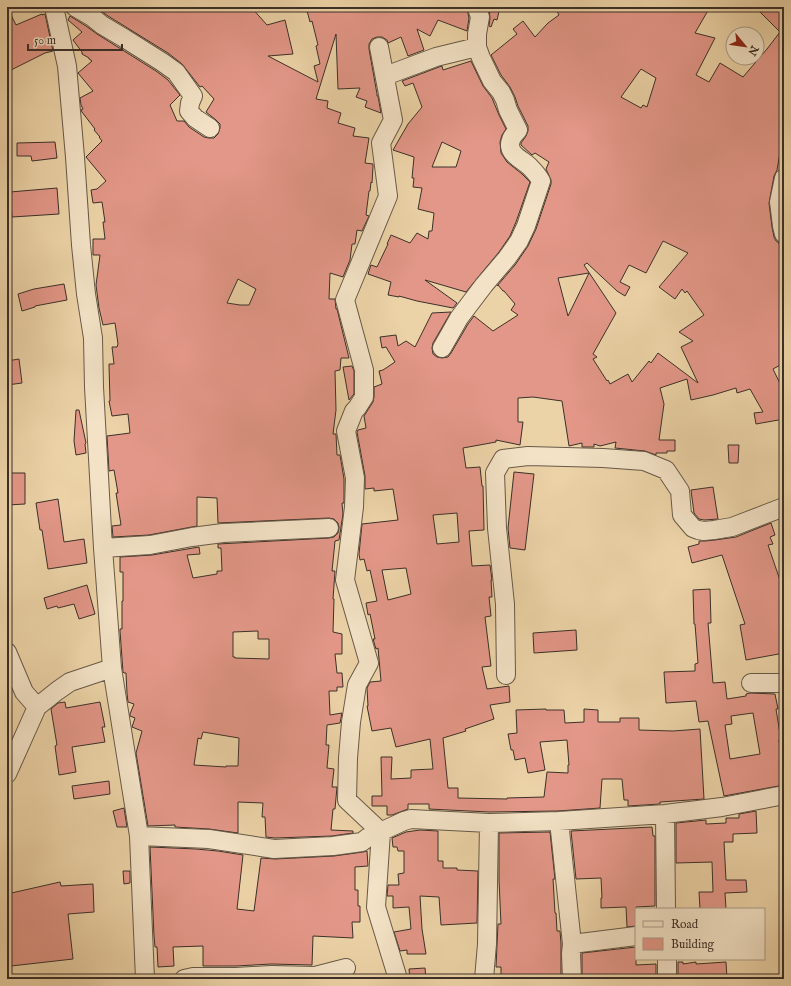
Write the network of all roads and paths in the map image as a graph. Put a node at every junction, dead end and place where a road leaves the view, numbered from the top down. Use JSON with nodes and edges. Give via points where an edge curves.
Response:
{"nodes":[{"id":1,"x":54,"y":7,"type":"edge"},
{"id":2,"x":75,"y":7,"type":"edge"},
{"id":3,"x":479,"y":7,"type":"edge"},
{"id":4,"x":380,"y":47,"type":"dead end"},
{"id":5,"x":477,"y":47,"type":"junction"},
{"id":6,"x":385,"y":76,"type":"junction"},
{"id":7,"x":210,"y":128,"type":"dead end"},
{"id":8,"x":784,"y":178,"type":"edge"},
{"id":9,"x":784,"y":234,"type":"edge"},
{"id":10,"x":442,"y":348,"type":"dead end"},
{"id":11,"x":784,"y":507,"type":"edge"},
{"id":12,"x":329,"y":528,"type":"dead end"},
{"id":13,"x":103,"y":548,"type":"junction"},
{"id":14,"x":7,"y":652,"type":"edge"},
{"id":15,"x":112,"y":668,"type":"junction"},
{"id":16,"x":506,"y":675,"type":"dead end"},
{"id":17,"x":751,"y":683,"type":"dead end"},
{"id":18,"x":784,"y":684,"type":"edge"},
{"id":19,"x":37,"y":707,"type":"junction"},
{"id":20,"x":7,"y":774,"type":"edge"},
{"id":21,"x":784,"y":795,"type":"edge"},
{"id":22,"x":665,"y":814,"type":"junction"},
{"id":23,"x":559,"y":821,"type":"junction"},
{"id":24,"x":489,"y":823,"type":"junction"},
{"id":25,"x":381,"y":832,"type":"junction"},
{"id":26,"x":139,"y":836,"type":"junction"},
{"id":27,"x":666,"y":908,"type":"edge"},
{"id":28,"x":635,"y":936,"type":"edge"},
{"id":29,"x":572,"y":944,"type":"junction"},
{"id":30,"x":667,"y":960,"type":"edge"},
{"id":31,"x":346,"y":968,"type":"dead end"},
{"id":32,"x":145,"y":979,"type":"edge"},
{"id":33,"x":184,"y":979,"type":"edge"},
{"id":34,"x":398,"y":979,"type":"edge"},
{"id":35,"x":484,"y":979,"type":"edge"},
{"id":36,"x":572,"y":979,"type":"edge"},
{"id":37,"x":667,"y":979,"type":"edge"}],
"edges":[{"from":1,"to":13,"type":"street","via":[[67,66],[81,245],[93,338]]},
{"from":2,"to":7,"type":"street","via":[[176,72],[192,96],[189,111]]},
{"from":3,"to":5,"type":"street"},
{"from":4,"to":6,"type":"street"},
{"from":5,"to":6,"type":"street","via":[[436,57]]},
{"from":5,"to":10,"type":"street","via":[[518,130],[511,139],[512,152],[530,166],[541,181],[519,241],[459,318]]},
{"from":6,"to":25,"type":"street","via":[[393,120],[382,143],[388,196],[345,300],[364,370],[364,397],[354,411],[346,431],[355,478],[345,580],[369,663],[357,685],[351,722],[347,800]]},
{"from":8,"to":9,"type":"street","via":[[778,202]]},
{"from":11,"to":16,"type":"street","via":[[732,527],[698,530],[682,515],[680,491],[666,470],[644,461],[528,456],[503,459],[495,473],[497,528],[505,604]]},
{"from":12,"to":13,"type":"street","via":[[224,533],[150,545]]},
{"from":13,"to":15,"type":"street"},
{"from":14,"to":19,"type":"street","via":[[24,692]]},
{"from":15,"to":19,"type":"street","via":[[70,682]]},
{"from":15,"to":26,"type":"street"},
{"from":17,"to":18,"type":"street"},
{"from":19,"to":20,"type":"street"},
{"from":21,"to":22,"type":"street","via":[[722,807]]},
{"from":22,"to":23,"type":"street"},
{"from":22,"to":27,"type":"street"},
{"from":23,"to":24,"type":"street"},
{"from":23,"to":29,"type":"street"},
{"from":24,"to":25,"type":"street","via":[[411,819]]},
{"from":24,"to":35,"type":"street"},
{"from":25,"to":26,"type":"street","via":[[362,842],[274,849],[209,839]]},
{"from":25,"to":34,"type":"street","via":[[376,907]]},
{"from":26,"to":32,"type":"street"},
{"from":28,"to":29,"type":"street"},
{"from":29,"to":36,"type":"street"},
{"from":30,"to":37,"type":"street"},
{"from":31,"to":33,"type":"street","via":[[315,976],[271,975]]}]}
